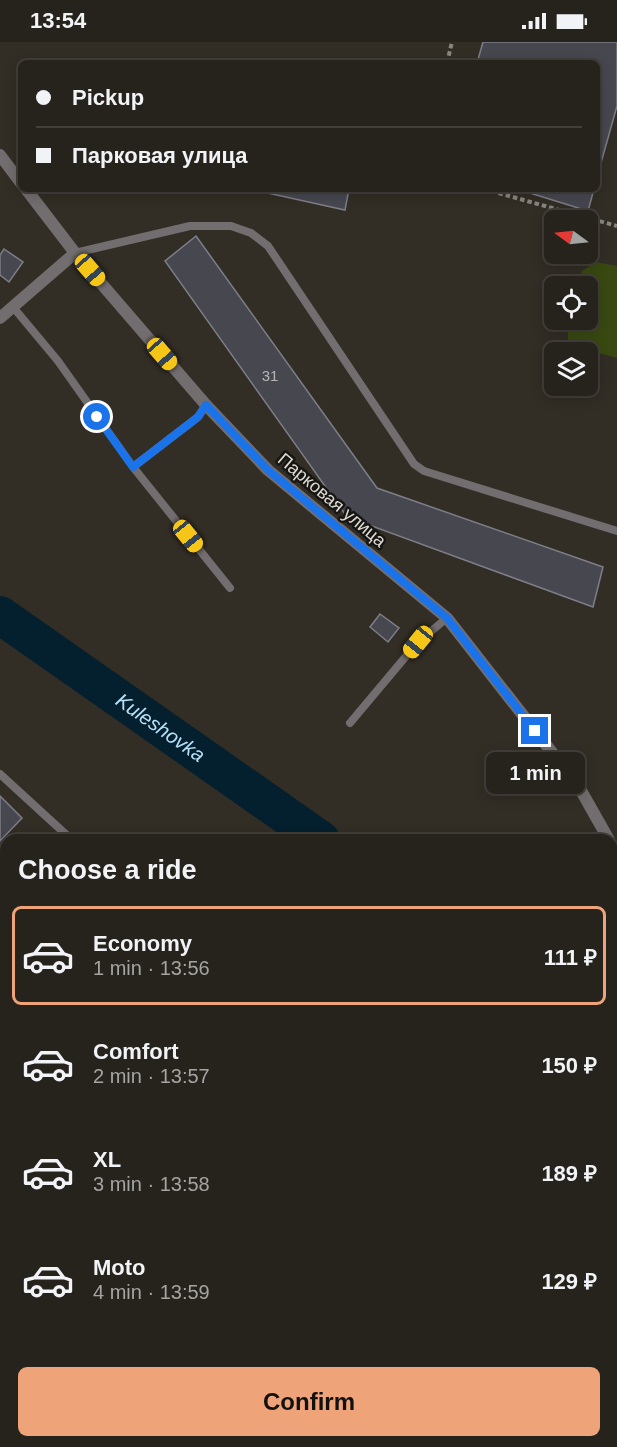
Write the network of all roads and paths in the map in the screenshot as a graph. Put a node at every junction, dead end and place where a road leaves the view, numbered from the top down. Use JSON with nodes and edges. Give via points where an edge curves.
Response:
{"nodes":[{"id":1,"x":452,"y":42,"type":"edge"},
{"id":2,"x":448,"y":60,"type":"edge"},
{"id":3,"x":0,"y":155,"type":"edge"},
{"id":4,"x":18,"y":174,"type":"edge"},
{"id":5,"x":28,"y":192,"type":"edge"},
{"id":6,"x":495,"y":192,"type":"edge"},
{"id":7,"x":617,"y":226,"type":"edge"},
{"id":8,"x":75,"y":253,"type":"junction"},
{"id":9,"x":13,"y":307,"type":"junction"},
{"id":10,"x":0,"y":318,"type":"edge"},
{"id":11,"x":206,"y":405,"type":"junction"},
{"id":12,"x":133,"y":467,"type":"junction"},
{"id":13,"x":617,"y":531,"type":"edge"},
{"id":14,"x":230,"y":588,"type":"dead end"},
{"id":15,"x":447,"y":618,"type":"junction"},
{"id":16,"x":350,"y":723,"type":"dead end"},
{"id":17,"x":0,"y":774,"type":"edge"},
{"id":18,"x":65,"y":834,"type":"edge"},
{"id":19,"x":606,"y":834,"type":"edge"}],
"edges":[{"from":1,"to":2,"type":"path"},
{"from":3,"to":4,"type":"street"},
{"from":5,"to":8,"type":"street","name":"Парковая улица"},
{"from":6,"to":7,"type":"path"},
{"from":8,"to":9,"type":"street"},
{"from":8,"to":11,"type":"street","name":"Парковая улица"},
{"from":8,"to":13,"type":"lane","via":[[190,226],[231,226],[251,233],[268,246],[414,464],[424,471]]},
{"from":9,"to":10,"type":"street"},
{"from":9,"to":12,"type":"lane","via":[[58,361]]},
{"from":11,"to":12,"type":"lane","via":[[198,417]]},
{"from":11,"to":15,"type":"street","name":"Парковая улица","via":[[268,470]]},
{"from":12,"to":14,"type":"lane"},
{"from":15,"to":16,"type":"lane","via":[[418,642]]},
{"from":15,"to":19,"type":"street","name":"Парковая улица","via":[[579,787]]},
{"from":17,"to":18,"type":"lane"}]}
